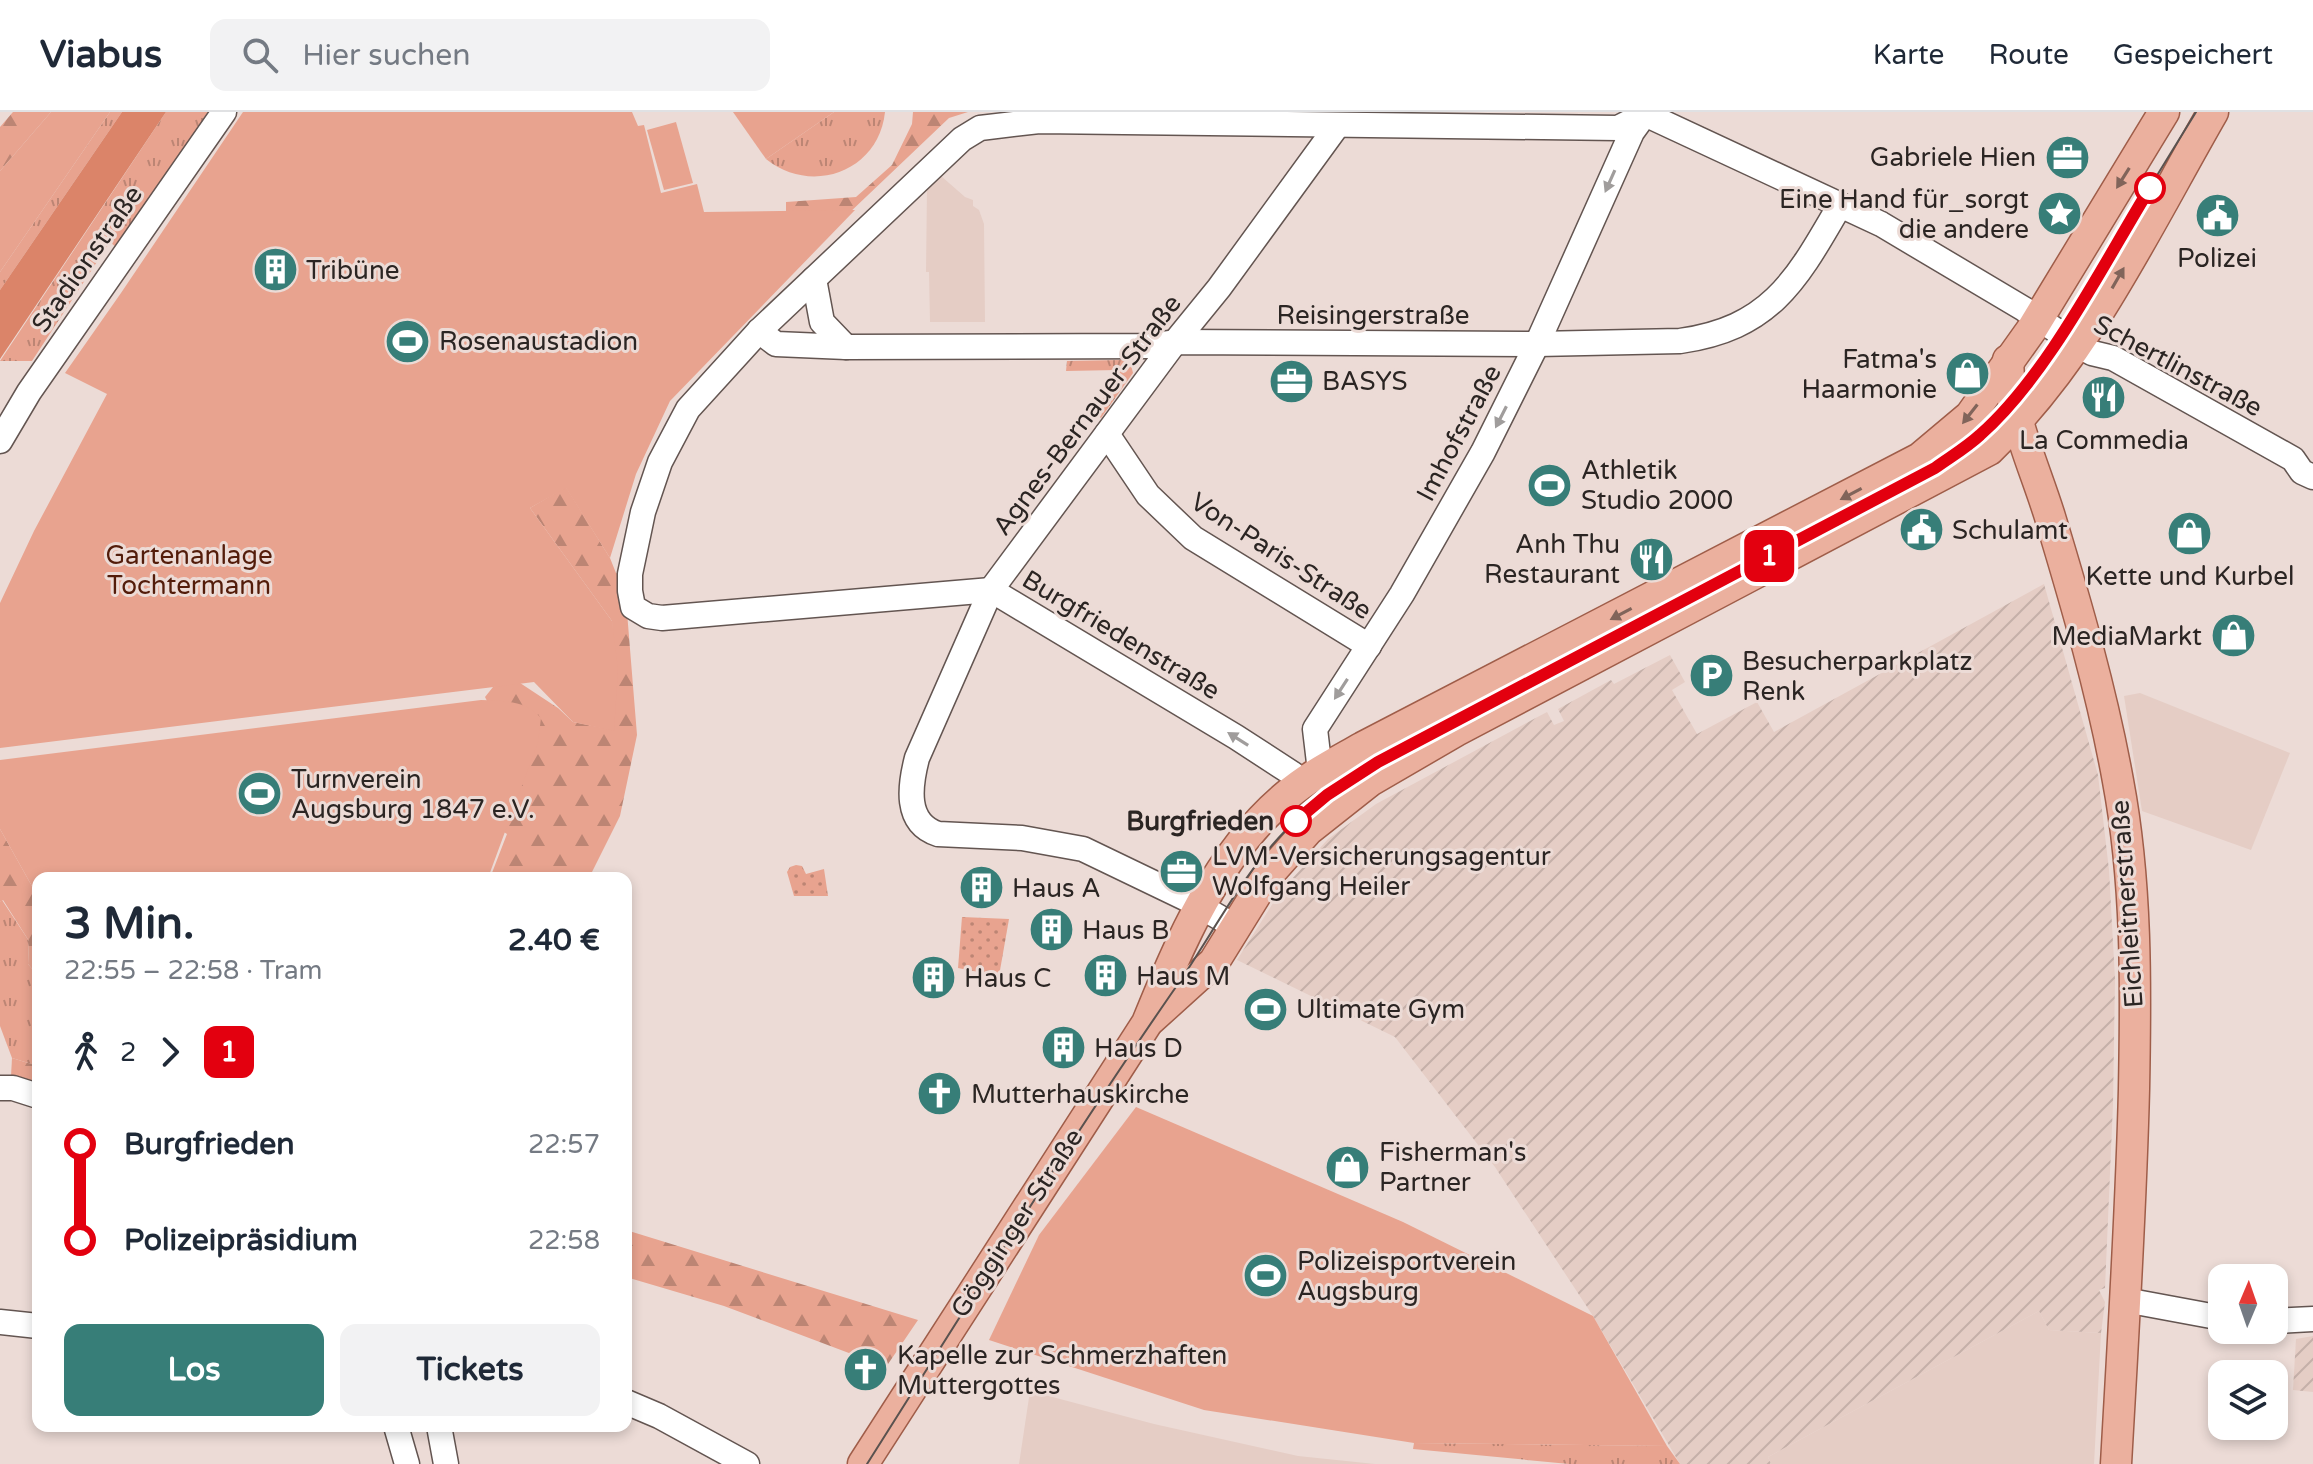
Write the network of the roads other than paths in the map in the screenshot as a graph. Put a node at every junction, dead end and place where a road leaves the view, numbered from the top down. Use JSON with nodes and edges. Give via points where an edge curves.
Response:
{"nodes":[{"id":1,"x":224,"y":112,"type":"edge"},
{"id":2,"x":2213,"y":112,"type":"edge"},
{"id":3,"x":1646,"y":113,"type":"edge"},
{"id":4,"x":2160,"y":113,"type":"edge"},
{"id":5,"x":1337,"y":126,"type":"junction"},
{"id":6,"x":1840,"y":205,"type":"junction"},
{"id":7,"x":814,"y":279,"type":"junction"},
{"id":8,"x":2038,"y":319,"type":"junction"},
{"id":9,"x":759,"y":331,"type":"junction"},
{"id":10,"x":1175,"y":342,"type":"junction"},
{"id":11,"x":1537,"y":344,"type":"junction"},
{"id":12,"x":2078,"y":345,"type":"junction"},
{"id":13,"x":846,"y":347,"type":"junction"},
{"id":14,"x":2008,"y":360,"type":"junction"},
{"id":15,"x":2019,"y":422,"type":"junction"},
{"id":16,"x":1107,"y":434,"type":"junction"},
{"id":17,"x":0,"y":441,"type":"edge"},
{"id":18,"x":2303,"y":460,"type":"edge"},
{"id":19,"x":2313,"y":477,"type":"edge"},
{"id":20,"x":991,"y":590,"type":"junction"},
{"id":21,"x":1369,"y":646,"type":"junction"},
{"id":22,"x":1311,"y":777,"type":"junction"},
{"id":23,"x":1201,"y":907,"type":"junction"},
{"id":24,"x":1236,"y":927,"type":"junction"},
{"id":25,"x":1147,"y":1023,"type":"junction"},
{"id":26,"x":0,"y":1088,"type":"edge"},
{"id":27,"x":32,"y":1094,"type":"edge"},
{"id":28,"x":2125,"y":1300,"type":"junction"},
{"id":29,"x":2208,"y":1315,"type":"edge"},
{"id":30,"x":2313,"y":1319,"type":"edge"},
{"id":31,"x":2288,"y":1320,"type":"edge"},
{"id":32,"x":0,"y":1322,"type":"edge"},
{"id":33,"x":32,"y":1325,"type":"edge"},
{"id":34,"x":632,"y":1405,"type":"edge"},
{"id":35,"x":398,"y":1432,"type":"edge"},
{"id":36,"x":440,"y":1432,"type":"edge"},
{"id":37,"x":407,"y":1464,"type":"edge"},
{"id":38,"x":446,"y":1464,"type":"edge"},
{"id":39,"x":747,"y":1464,"type":"edge"},
{"id":40,"x":863,"y":1464,"type":"edge"},
{"id":41,"x":2116,"y":1464,"type":"edge"}],
"edges":[{"from":1,"to":17,"type":"street","name":"Stadionstraße"},
{"from":12,"to":2,"type":"main road","name":"Gögginger Straße","one_way":true},
{"from":3,"to":5,"type":"street","via":[[1618,128]]},
{"from":3,"to":6,"type":"street","name":"Schertlinstraße"},
{"from":3,"to":11,"type":"street","name":"Imhofstraße","one_way":true,"via":[[1632,132]]},
{"from":4,"to":8,"type":"main road","name":"Gögginger Straße","one_way":true},
{"from":5,"to":7,"type":"street","via":[[1039,121],[980,128]]},
{"from":5,"to":10,"type":"street","name":"Agnes-Bernauer-Straße"},
{"from":6,"to":8,"type":"street","name":"Schertlinstraße"},
{"from":6,"to":11,"type":"street","name":"Reisingerstraße","via":[[1786,290],[1738,324],[1680,341]]},
{"from":7,"to":9,"type":"street"},
{"from":7,"to":13,"type":"street","via":[[822,322]]},
{"from":8,"to":12,"type":"street","name":"Schertlinstraße"},
{"from":8,"to":14,"type":"main road","name":"Gögginger Straße"},
{"from":9,"to":13,"type":"street","name":"Reisingerstraße","via":[[776,344]]},
{"from":9,"to":20,"type":"street","name":"Burgfriedenstraße","via":[[688,409],[656,473],[632,561],[633,607],[657,618]]},
{"from":10,"to":11,"type":"street","name":"Reisingerstraße"},
{"from":10,"to":13,"type":"street","name":"Reisingerstraße"},
{"from":10,"to":16,"type":"street","name":"Agnes-Bernauer-Straße"},
{"from":11,"to":21,"type":"street","name":"Imhofstraße","one_way":true,"via":[[1483,452]]},
{"from":12,"to":15,"type":"main road","name":"Gögginger Straße"},
{"from":12,"to":18,"type":"street","name":"Schertlinstraße","via":[[2113,358]]},
{"from":14,"to":15,"type":"main road","name":"Eichleitnerstraße"},
{"from":14,"to":22,"type":"main road","name":"Gögginger Straße","one_way":true,"via":[[1970,416],[1920,458]]},
{"from":15,"to":24,"type":"main road","name":"Gögginger Straße","via":[[1982,455],[1370,781],[1308,830],[1268,875]]},
{"from":15,"to":28,"type":"main road","name":"Eichleitnerstraße","via":[[2084,637],[2123,810],[2135,979]]},
{"from":16,"to":20,"type":"street","name":"Agnes-Bernauer-Straße"},
{"from":16,"to":21,"type":"street","name":"Von-Paris-Straße","via":[[1148,495],[1193,538]]},
{"from":18,"to":19,"type":"street","name":"Schertlinstraße","via":[[2302,472]]},
{"from":22,"to":20,"type":"street","name":"Burgfriedenstraße","one_way":true,"via":[[1293,774]]},
{"from":20,"to":23,"type":"street","name":"Agnes-Bernauer-Straße","via":[[917,758],[911,797],[919,823],[938,834],[1072,846]]},
{"from":21,"to":22,"type":"street","name":"Imhofstraße","one_way":true,"via":[[1315,729]]},
{"from":22,"to":23,"type":"main road","name":"Gögginger Straße","via":[[1262,818]]},
{"from":23,"to":24,"type":"street"},
{"from":23,"to":25,"type":"main road","name":"Gögginger Straße","via":[[1177,949]]},
{"from":24,"to":25,"type":"main road","name":"Gögginger Straße","via":[[1214,962]]},
{"from":25,"to":40,"type":"main road","name":"Gögginger Straße"},
{"from":26,"to":27,"type":"street"},
{"from":28,"to":29,"type":"street"},
{"from":28,"to":41,"type":"main road","name":"Eichleitnerstraße"},
{"from":30,"to":31,"type":"street"},
{"from":32,"to":33,"type":"street"},
{"from":34,"to":39,"type":"street"},
{"from":35,"to":37,"type":"street"},
{"from":36,"to":38,"type":"street"}]}
